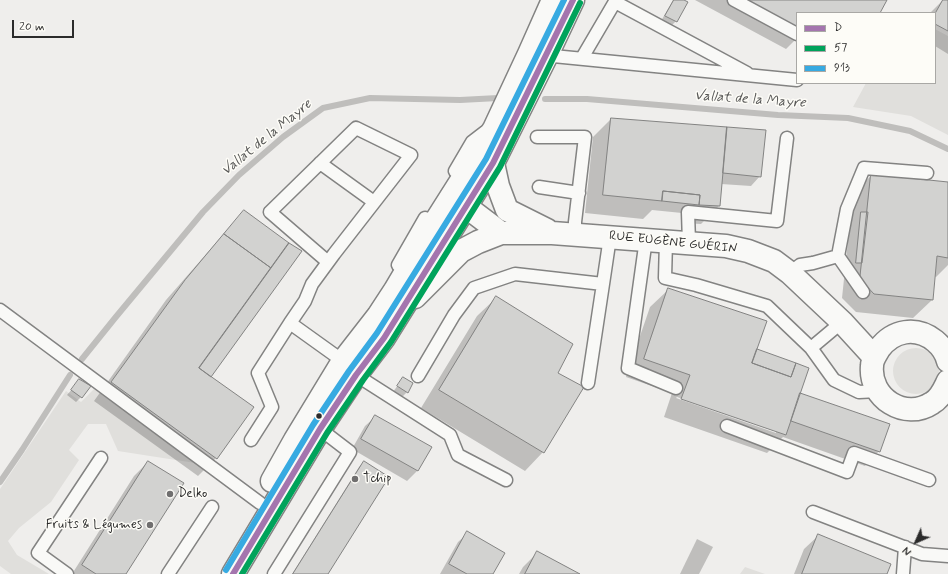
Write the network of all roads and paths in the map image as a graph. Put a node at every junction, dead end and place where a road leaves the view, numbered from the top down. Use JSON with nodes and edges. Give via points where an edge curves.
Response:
{"nodes":[{"id":1,"x":553,"y":0,"type":"edge"},
{"id":2,"x":573,"y":0,"type":"edge"},
{"id":3,"x":734,"y":0,"type":"edge"},
{"id":4,"x":616,"y":1,"type":"edge"},
{"id":5,"x":796,"y":33,"type":"edge"},
{"id":6,"x":538,"y":55,"type":"junction"},
{"id":7,"x":582,"y":58,"type":"junction"},
{"id":8,"x":751,"y":76,"type":"junction"},
{"id":9,"x":796,"y":80,"type":"edge"},
{"id":10,"x":494,"y":129,"type":"junction"},
{"id":11,"x":537,"y":137,"type":"dead end"},
{"id":12,"x":787,"y":138,"type":"dead end"},
{"id":13,"x":493,"y":162,"type":"junction"},
{"id":14,"x":320,"y":163,"type":"junction"},
{"id":15,"x":928,"y":173,"type":"dead end"},
{"id":16,"x":538,"y":187,"type":"dead end"},
{"id":17,"x":578,"y":193,"type":"junction"},
{"id":18,"x":458,"y":201,"type":"junction"},
{"id":19,"x":374,"y":202,"type":"junction"},
{"id":20,"x":507,"y":210,"type":"junction"},
{"id":21,"x":501,"y":233,"type":"junction"},
{"id":22,"x":552,"y":233,"type":"junction"},
{"id":23,"x":575,"y":234,"type":"junction"},
{"id":24,"x":610,"y":237,"type":"junction"},
{"id":25,"x":656,"y":240,"type":"junction"},
{"id":26,"x":689,"y":243,"type":"junction"},
{"id":27,"x":838,"y":256,"type":"junction"},
{"id":28,"x":328,"y":262,"type":"junction"},
{"id":29,"x":790,"y":273,"type":"junction"},
{"id":30,"x":603,"y":284,"type":"junction"},
{"id":31,"x":396,"y":290,"type":"junction"},
{"id":32,"x":863,"y":292,"type":"dead end"},
{"id":33,"x":0,"y":310,"type":"edge"},
{"id":34,"x":399,"y":313,"type":"junction"},
{"id":35,"x":842,"y":322,"type":"junction"},
{"id":36,"x":290,"y":323,"type":"junction"},
{"id":37,"x":811,"y":348,"type":"junction"},
{"id":38,"x":946,"y":349,"type":"edge"},
{"id":39,"x":874,"y":357,"type":"junction"},
{"id":40,"x":349,"y":368,"type":"junction"},
{"id":41,"x":418,"y":376,"type":"dead end"},
{"id":42,"x":588,"y":383,"type":"dead end"},
{"id":43,"x":676,"y":388,"type":"dead end"},
{"id":44,"x":878,"y":391,"type":"junction"},
{"id":45,"x":946,"y":392,"type":"edge"},
{"id":46,"x":727,"y":426,"type":"dead end"},
{"id":47,"x":320,"y":429,"type":"junction"},
{"id":48,"x":251,"y":440,"type":"dead end"},
{"id":49,"x":101,"y":458,"type":"dead end"},
{"id":50,"x":506,"y":480,"type":"dead end"},
{"id":51,"x":928,"y":480,"type":"dead end"},
{"id":52,"x":260,"y":503,"type":"junction"},
{"id":53,"x":212,"y":506,"type":"dead end"},
{"id":54,"x":813,"y":512,"type":"dead end"},
{"id":55,"x":905,"y":547,"type":"junction"},
{"id":56,"x":948,"y":556,"type":"edge"},
{"id":57,"x":67,"y":574,"type":"edge"},
{"id":58,"x":168,"y":574,"type":"edge"},
{"id":59,"x":220,"y":574,"type":"edge"},
{"id":60,"x":233,"y":574,"type":"edge"},
{"id":61,"x":274,"y":574,"type":"edge"},
{"id":62,"x":903,"y":574,"type":"edge"}],
"edges":[{"from":1,"to":6,"type":"main road"},
{"from":2,"to":6,"type":"main road"},
{"from":3,"to":5,"type":"lane"},
{"from":4,"to":7,"type":"lane"},
{"from":4,"to":8,"type":"lane"},
{"from":6,"to":7,"type":"lane"},
{"from":6,"to":10,"type":"main road"},
{"from":6,"to":13,"type":"main road"},
{"from":7,"to":8,"type":"lane"},
{"from":8,"to":9,"type":"lane"},
{"from":10,"to":18,"type":"main road"},
{"from":10,"to":31,"type":"lane","via":[[483,133],[472,142],[410,242],[394,272],[392,280]]},
{"from":11,"to":17,"type":"lane","via":[[585,137]]},
{"from":12,"to":26,"type":"lane","via":[[777,221],[688,212]]},
{"from":13,"to":18,"type":"main road"},
{"from":13,"to":20,"type":"main road"},
{"from":14,"to":19,"type":"lane"},
{"from":14,"to":19,"type":"lane","via":[[356,128],[411,155]]},
{"from":14,"to":28,"type":"lane","via":[[270,212]]},
{"from":15,"to":27,"type":"lane","via":[[864,168],[847,208]]},
{"from":16,"to":17,"type":"lane"},
{"from":17,"to":23,"type":"lane"},
{"from":18,"to":20,"type":"main road","name":"RUE EUGÈNE GUÉRIN"},
{"from":18,"to":21,"type":"main road"},
{"from":18,"to":31,"type":"main road"},
{"from":18,"to":34,"type":"main road"},
{"from":19,"to":28,"type":"lane"},
{"from":20,"to":22,"type":"main road","name":"RUE EUGÈNE GUÉRIN"},
{"from":21,"to":22,"type":"main road","name":"RUE EUGÈNE GUÉRIN"},
{"from":21,"to":34,"type":"main road","name":"RUE EUGÈNE GUÉRIN","via":[[461,251]]},
{"from":22,"to":23,"type":"main road","name":"RUE EUGÈNE GUÉRIN"},
{"from":23,"to":24,"type":"main road","name":"RUE EUGÈNE GUÉRIN"},
{"from":24,"to":25,"type":"main road","name":"RUE EUGÈNE GUÉRIN"},
{"from":24,"to":30,"type":"lane"},
{"from":25,"to":26,"type":"main road","name":"RUE EUGÈNE GUÉRIN"},
{"from":25,"to":37,"type":"lane","via":[[665,278],[767,306]]},
{"from":25,"to":43,"type":"lane","via":[[628,368]]},
{"from":26,"to":29,"type":"main road","name":"RUE EUGÈNE GUÉRIN","via":[[748,251],[774,261]]},
{"from":27,"to":29,"type":"lane","via":[[800,265]]},
{"from":27,"to":32,"type":"lane"},
{"from":28,"to":36,"type":"lane"},
{"from":29,"to":35,"type":"main road","name":"RUE EUGÈNE GUÉRIN"},
{"from":30,"to":41,"type":"lane","via":[[515,274],[474,288],[454,315]]},
{"from":30,"to":42,"type":"lane"},
{"from":31,"to":40,"type":"main road"},
{"from":33,"to":52,"type":"lane"},
{"from":34,"to":40,"type":"main road","via":[[384,338]]},
{"from":35,"to":37,"type":"lane"},
{"from":35,"to":39,"type":"main road","name":"RUE EUGÈNE GUÉRIN"},
{"from":36,"to":40,"type":"lane"},
{"from":36,"to":48,"type":"lane","via":[[258,373],[272,407]]},
{"from":37,"to":44,"type":"lane","via":[[834,380],[859,392]]},
{"from":38,"to":39,"type":"main road","via":[[928,336],[914,332],[901,333],[885,341]]},
{"from":39,"to":44,"type":"main road","via":[[872,379]]},
{"from":40,"to":47,"type":"main road"},
{"from":40,"to":50,"type":"lane","via":[[450,436],[458,455]]},
{"from":40,"to":52,"type":"main road","via":[[295,440]]},
{"from":44,"to":45,"type":"main road","via":[[887,402],[907,410],[933,403]]},
{"from":46,"to":51,"type":"lane","via":[[847,472],[854,453]]},
{"from":47,"to":60,"type":"main road"},
{"from":47,"to":61,"type":"lane","via":[[350,452]]},
{"from":49,"to":57,"type":"lane","via":[[38,553]]},
{"from":52,"to":59,"type":"main road"},
{"from":53,"to":58,"type":"lane"},
{"from":54,"to":55,"type":"lane"},
{"from":55,"to":56,"type":"lane","via":[[922,554]]},
{"from":55,"to":62,"type":"lane"}]}
